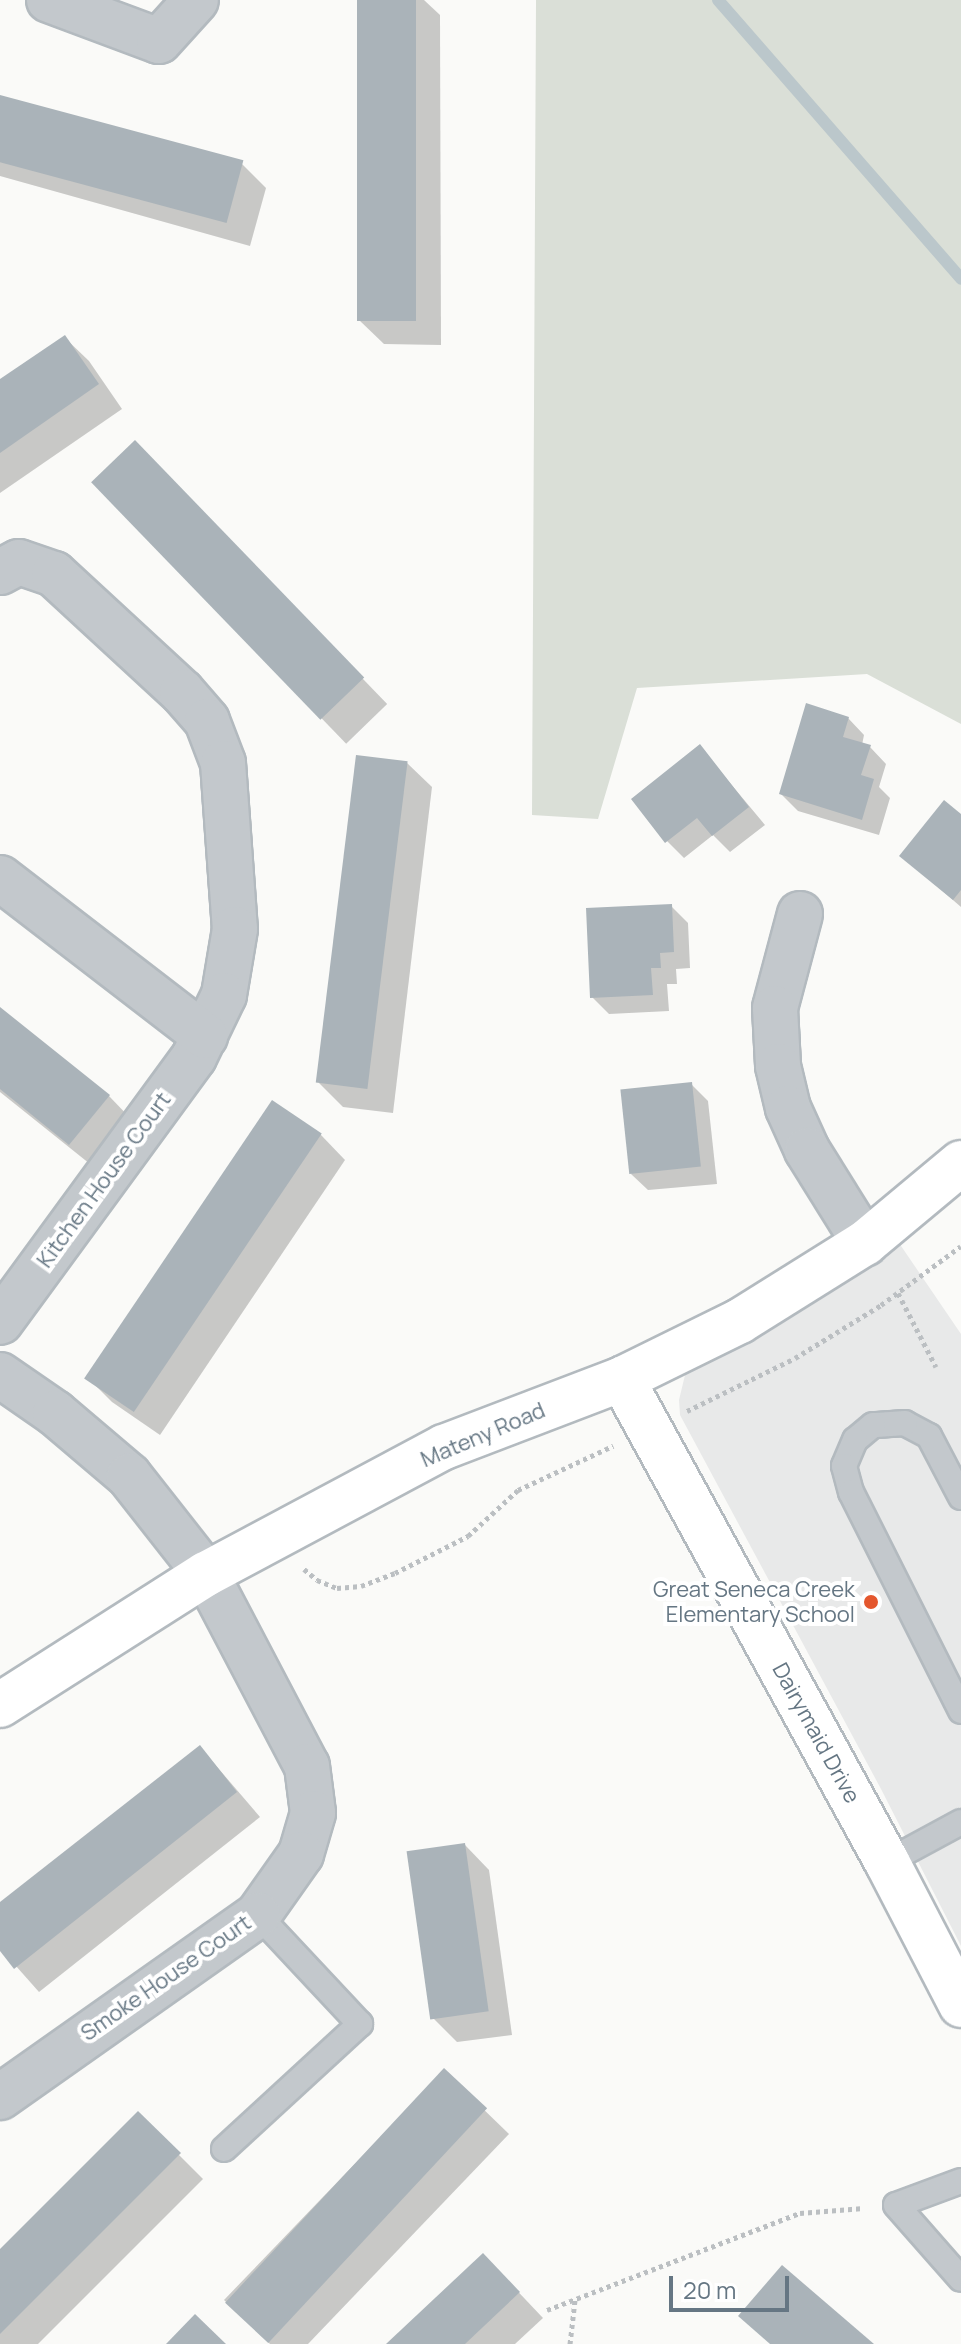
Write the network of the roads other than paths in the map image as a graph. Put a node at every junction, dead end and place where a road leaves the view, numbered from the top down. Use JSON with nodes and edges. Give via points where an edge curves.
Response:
{"nodes":[{"id":1,"x":49,"y":0,"type":"edge"},
{"id":2,"x":196,"y":0,"type":"edge"},
{"id":3,"x":0,"y":572,"type":"edge"},
{"id":4,"x":0,"y":878,"type":"edge"},
{"id":5,"x":800,"y":914,"type":"dead end"},
{"id":6,"x":205,"y":1036,"type":"junction"},
{"id":7,"x":961,"y":1163,"type":"edge"},
{"id":8,"x":865,"y":1243,"type":"junction"},
{"id":9,"x":0,"y":1322,"type":"edge"},
{"id":10,"x":0,"y":1375,"type":"edge"},
{"id":11,"x":622,"y":1379,"type":"junction"},
{"id":12,"x":961,"y":1497,"type":"edge"},
{"id":13,"x":206,"y":1574,"type":"junction"},
{"id":14,"x":0,"y":1705,"type":"edge"},
{"id":15,"x":961,"y":1711,"type":"edge"},
{"id":16,"x":961,"y":1822,"type":"edge"},
{"id":17,"x":887,"y":1862,"type":"junction"},
{"id":18,"x":258,"y":1915,"type":"junction"},
{"id":19,"x":961,"y":2005,"type":"edge"},
{"id":20,"x":0,"y":2097,"type":"edge"},
{"id":21,"x":224,"y":2149,"type":"dead end"},
{"id":22,"x":961,"y":2181,"type":"edge"},
{"id":23,"x":961,"y":2279,"type":"edge"}],
"edges":[{"from":1,"to":2,"type":"street","via":[[159,41]]},
{"from":3,"to":6,"type":"street","name":"Kitchen House Court","via":[[19,562],[54,574],[207,721],[223,763],[235,929],[224,995]]},
{"from":4,"to":6,"type":"street"},
{"from":5,"to":8,"type":"street","via":[[775,1008],[778,1066],[788,1108],[807,1150]]},
{"from":6,"to":9,"type":"street","name":"Kitchen House Court"},
{"from":7,"to":8,"type":"street","name":"Mateny Road"},
{"from":8,"to":11,"type":"street","name":"Mateny Road","via":[[740,1321]]},
{"from":10,"to":13,"type":"street","name":"Smoke House Court","via":[[129,1476]]},
{"from":11,"to":13,"type":"street","name":"Mateny Road","via":[[444,1447]]},
{"from":11,"to":17,"type":"street","name":"Dairymaid Drive"},
{"from":12,"to":15,"type":"lane","via":[[929,1436],[905,1423],[873,1425],[855,1440],[844,1466],[851,1492]]},
{"from":13,"to":14,"type":"street","name":"Mateny Road"},
{"from":13,"to":18,"type":"street","name":"Smoke House Court","via":[[307,1766],[313,1813],[301,1854]]},
{"from":16,"to":17,"type":"lane"},
{"from":17,"to":19,"type":"street","name":"Dairymaid Drive"},
{"from":18,"to":20,"type":"street","name":"Smoke House Court"},
{"from":18,"to":21,"type":"lane","via":[[360,2024]]},
{"from":22,"to":23,"type":"lane","via":[[896,2205]]}]}
